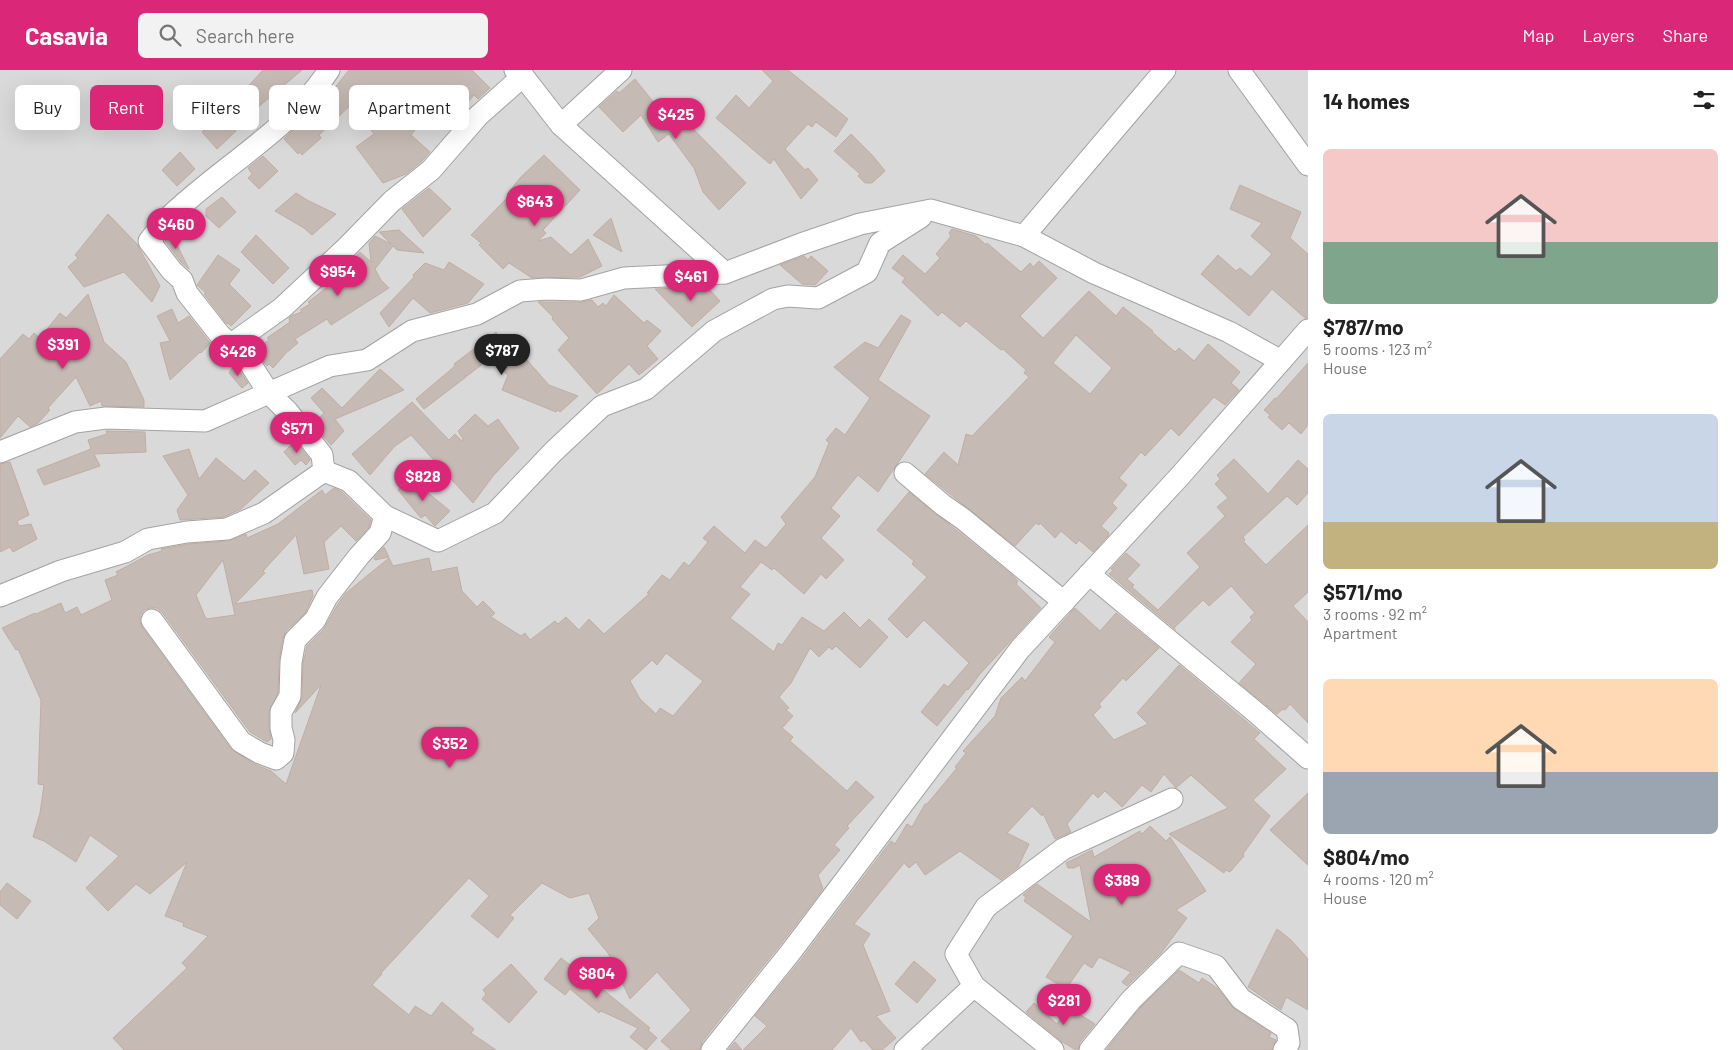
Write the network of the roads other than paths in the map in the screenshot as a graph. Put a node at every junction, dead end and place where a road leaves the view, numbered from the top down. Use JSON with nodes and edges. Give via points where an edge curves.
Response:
{"nodes":[{"id":1,"x":329,"y":70,"type":"edge"},
{"id":2,"x":621,"y":70,"type":"edge"},
{"id":3,"x":1164,"y":70,"type":"edge"},
{"id":4,"x":1239,"y":70,"type":"edge"},
{"id":5,"x":519,"y":73,"type":"edge"},
{"id":6,"x":561,"y":125,"type":"junction"},
{"id":7,"x":1308,"y":165,"type":"edge"},
{"id":8,"x":932,"y":210,"type":"junction"},
{"id":9,"x":1024,"y":236,"type":"junction"},
{"id":10,"x":725,"y":273,"type":"junction"},
{"id":11,"x":1308,"y":330,"type":"edge"},
{"id":12,"x":230,"y":345,"type":"junction"},
{"id":13,"x":1281,"y":361,"type":"junction"},
{"id":14,"x":269,"y":393,"type":"junction"},
{"id":15,"x":0,"y":452,"type":"edge"},
{"id":16,"x":324,"y":471,"type":"junction"},
{"id":17,"x":905,"y":473,"type":"dead end"},
{"id":18,"x":384,"y":516,"type":"junction"},
{"id":19,"x":1089,"y":574,"type":"junction"},
{"id":20,"x":0,"y":596,"type":"edge"},
{"id":21,"x":1064,"y":602,"type":"junction"},
{"id":22,"x":152,"y":620,"type":"dead end"},
{"id":23,"x":1308,"y":758,"type":"edge"},
{"id":24,"x":1172,"y":799,"type":"dead end"},
{"id":25,"x":974,"y":986,"type":"junction"},
{"id":26,"x":712,"y":1050,"type":"edge"},
{"id":27,"x":905,"y":1050,"type":"edge"},
{"id":28,"x":1053,"y":1050,"type":"edge"},
{"id":29,"x":1090,"y":1050,"type":"edge"},
{"id":30,"x":1284,"y":1050,"type":"edge"}],
"edges":[{"from":1,"to":12,"type":"street","via":[[318,87],[284,121],[165,221],[150,241]]},
{"from":2,"to":6,"type":"street"},
{"from":3,"to":9,"type":"street"},
{"from":4,"to":7,"type":"street"},
{"from":5,"to":6,"type":"street"},
{"from":5,"to":12,"type":"street","via":[[431,170],[392,200],[282,308]]},
{"from":6,"to":10,"type":"street"},
{"from":8,"to":9,"type":"street"},
{"from":8,"to":10,"type":"street","via":[[860,224]]},
{"from":8,"to":18,"type":"street","via":[[880,243],[867,272],[818,298],[788,296],[772,299],[714,331],[646,389],[602,406],[552,452],[495,513],[438,541]]},
{"from":9,"to":13,"type":"street","via":[[1094,273],[1229,332]]},
{"from":10,"to":14,"type":"street","via":[[624,278],[581,290],[520,291],[476,314],[412,331],[367,360],[330,366]]},
{"from":11,"to":13,"type":"street"},
{"from":12,"to":14,"type":"street","via":[[249,362]]},
{"from":13,"to":19,"type":"street"},
{"from":14,"to":15,"type":"street","via":[[205,421],[106,418],[75,422]]},
{"from":14,"to":16,"type":"street","via":[[322,455]]},
{"from":16,"to":18,"type":"street","via":[[349,481]]},
{"from":16,"to":20,"type":"street","via":[[264,513],[227,529],[148,539],[125,552],[61,571]]},
{"from":17,"to":21,"type":"street"},
{"from":18,"to":22,"type":"street","via":[[380,533],[327,597],[315,620],[295,640],[290,696],[281,712],[283,753],[276,759],[240,742]]},
{"from":19,"to":21,"type":"street"},
{"from":19,"to":23,"type":"street"},
{"from":21,"to":26,"type":"street","via":[[1020,649],[790,954]]},
{"from":24,"to":25,"type":"street","via":[[1063,849],[986,907],[956,954]]},
{"from":25,"to":27,"type":"street"},
{"from":25,"to":28,"type":"street"},
{"from":29,"to":30,"type":"street","via":[[1131,1000],[1179,953],[1216,966],[1241,999],[1287,1029],[1290,1043]]}]}
